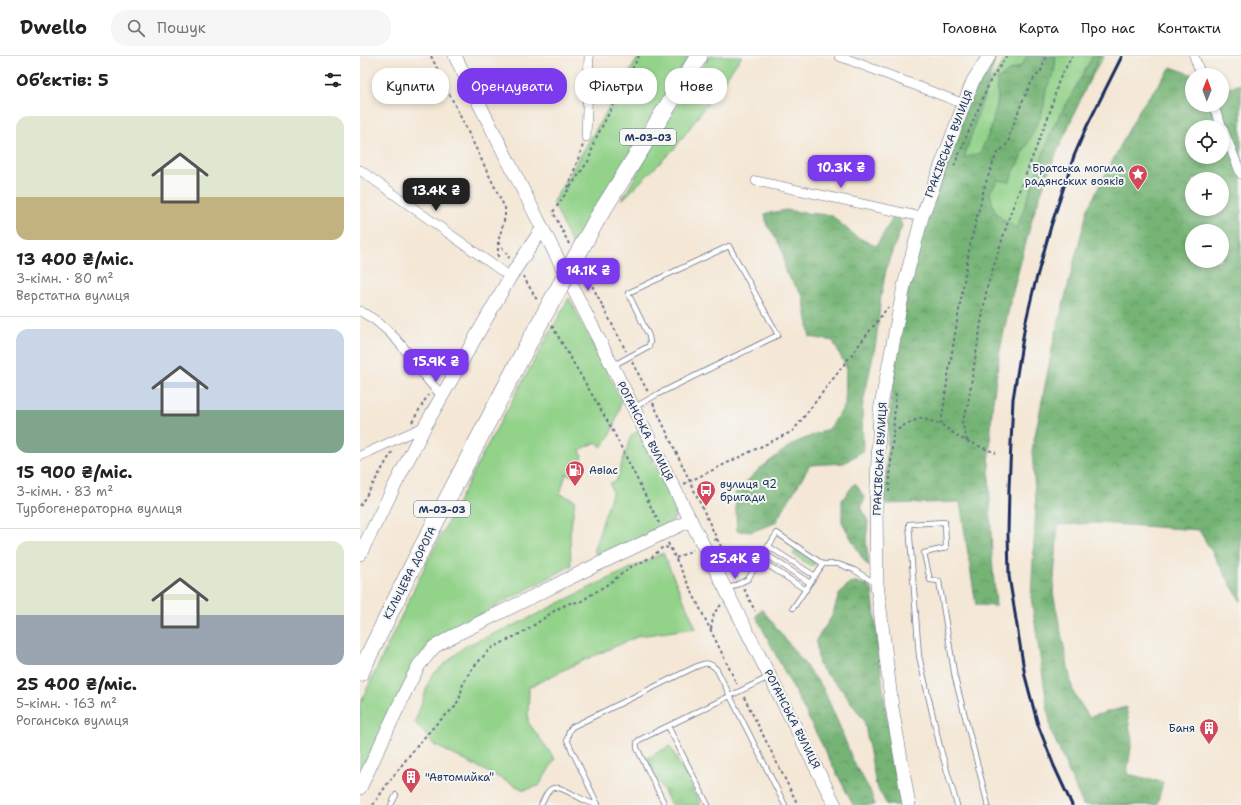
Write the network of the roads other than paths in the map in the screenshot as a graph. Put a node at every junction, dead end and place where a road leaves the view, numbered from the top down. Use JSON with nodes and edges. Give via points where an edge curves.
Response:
{"nodes":[{"id":1,"x":456,"y":56,"type":"edge"},
{"id":2,"x":589,"y":56,"type":"edge"},
{"id":3,"x":698,"y":56,"type":"edge"},
{"id":4,"x":839,"y":56,"type":"edge"},
{"id":5,"x":989,"y":56,"type":"edge"},
{"id":6,"x":1194,"y":56,"type":"edge"},
{"id":7,"x":1198,"y":68,"type":"edge"},
{"id":8,"x":964,"y":104,"type":"junction"},
{"id":9,"x":1216,"y":112,"type":"edge"},
{"id":10,"x":586,"y":137,"type":"road end"},
{"id":11,"x":360,"y":170,"type":"edge"},
{"id":12,"x":1241,"y":174,"type":"edge"},
{"id":13,"x":756,"y":181,"type":"dead end"},
{"id":14,"x":922,"y":217,"type":"junction"},
{"id":15,"x":542,"y":229,"type":"junction"},
{"id":16,"x":511,"y":274,"type":"junction"},
{"id":17,"x":362,"y":314,"type":"edge"},
{"id":18,"x":612,"y":366,"type":"junction"},
{"id":19,"x":443,"y":396,"type":"junction"},
{"id":20,"x":634,"y":408,"type":"junction"},
{"id":21,"x":425,"y":426,"type":"junction"},
{"id":22,"x":360,"y":456,"type":"edge"},
{"id":23,"x":690,"y":520,"type":"junction"},
{"id":24,"x":768,"y":546,"type":"junction"},
{"id":25,"x":764,"y":553,"type":"junction"},
{"id":26,"x":360,"y":554,"type":"edge"},
{"id":27,"x":760,"y":560,"type":"junction"},
{"id":28,"x":823,"y":564,"type":"junction"},
{"id":29,"x":815,"y":576,"type":"junction"},
{"id":30,"x":810,"y":582,"type":"junction"},
{"id":31,"x":877,"y":584,"type":"junction"},
{"id":32,"x":806,"y":590,"type":"junction"},
{"id":33,"x":728,"y":593,"type":"junction"},
{"id":34,"x":793,"y":608,"type":"dead end"},
{"id":35,"x":360,"y":673,"type":"edge"},
{"id":36,"x":770,"y":676,"type":"junction"},
{"id":37,"x":668,"y":726,"type":"junction"},
{"id":38,"x":360,"y":788,"type":"edge"},
{"id":39,"x":396,"y":795,"type":"dead end"},
{"id":40,"x":391,"y":805,"type":"edge"},
{"id":41,"x":541,"y":805,"type":"edge"},
{"id":42,"x":598,"y":805,"type":"edge"},
{"id":43,"x":664,"y":805,"type":"edge"},
{"id":44,"x":708,"y":805,"type":"edge"},
{"id":45,"x":785,"y":805,"type":"edge"},
{"id":46,"x":834,"y":805,"type":"edge"},
{"id":47,"x":909,"y":805,"type":"edge"},
{"id":48,"x":957,"y":805,"type":"edge"},
{"id":49,"x":988,"y":805,"type":"edge"}],
"edges":[{"from":1,"to":15,"type":"street","name":"РОГАНСЬКА ВУЛИЦЯ"},
{"from":2,"to":10,"type":"street"},
{"from":3,"to":35,"type":"highway","name":"КІЛЬЦЕВА ДОРОГА","number":"М-03-03","bridge":true,"via":[[597,218],[527,346]]},
{"from":4,"to":8,"type":"street"},
{"from":5,"to":8,"type":"street","name":"ГРАКІВСЬКА ВУЛИЦЯ","via":[[973,81]]},
{"from":6,"to":7,"type":"street"},
{"from":8,"to":14,"type":"street","name":"ГРАКІВСЬКА ВУЛИЦЯ"},
{"from":9,"to":12,"type":"street"},
{"from":11,"to":16,"type":"street"},
{"from":13,"to":14,"type":"street"},
{"from":14,"to":31,"type":"street","name":"ГРАКІВСЬКА ВУЛИЦЯ","via":[[904,286],[880,411],[876,508]]},
{"from":15,"to":16,"type":"street"},
{"from":15,"to":18,"type":"street","name":"РОГАНСЬКА ВУЛИЦЯ"},
{"from":16,"to":19,"type":"street"},
{"from":17,"to":19,"type":"street","via":[[380,324],[395,339],[420,372]]},
{"from":18,"to":20,"type":"street","name":"РОГАНСЬКА ВУЛИЦЯ"},
{"from":18,"to":20,"type":"lane","via":[[649,346],[650,342],[628,294],[729,246],[778,335]]},
{"from":19,"to":21,"type":"street"},
{"from":20,"to":23,"type":"street","name":"РОГАНСЬКА ВУЛИЦЯ"},
{"from":21,"to":22,"type":"street"},
{"from":21,"to":26,"type":"street"},
{"from":23,"to":33,"type":"street","name":"РОГАНСЬКА ВУЛИЦЯ"},
{"from":23,"to":38,"type":"street","via":[[434,647],[419,665]]},
{"from":24,"to":25,"type":"lane"},
{"from":24,"to":28,"type":"lane","via":[[777,533]]},
{"from":24,"to":29,"type":"lane"},
{"from":25,"to":27,"type":"lane"},
{"from":25,"to":30,"type":"lane"},
{"from":27,"to":32,"type":"lane"},
{"from":27,"to":33,"type":"lane","via":[[748,579]]},
{"from":28,"to":29,"type":"lane"},
{"from":28,"to":31,"type":"lane","via":[[838,564]]},
{"from":29,"to":30,"type":"lane"},
{"from":30,"to":32,"type":"lane"},
{"from":31,"to":47,"type":"street","name":"ГРАКІВСЬКА ВУЛИЦЯ","via":[[892,707]]},
{"from":32,"to":34,"type":"lane"},
{"from":33,"to":36,"type":"street","name":"РОГАНСЬКА ВУЛИЦЯ"},
{"from":36,"to":37,"type":"lane"},
{"from":36,"to":46,"type":"street","name":"РОГАНСЬКА ВУЛИЦЯ"},
{"from":37,"to":43,"type":"lane","via":[[639,740],[636,744]]},
{"from":37,"to":44,"type":"lane"},
{"from":39,"to":40,"type":"lane"},
{"from":41,"to":42,"type":"lane","via":[[549,791],[558,787],[590,804]]},
{"from":42,"to":45,"type":"lane","via":[[568,740],[572,727],[684,672],[708,663],[717,670]]},
{"from":48,"to":49,"type":"lane","via":[[940,747],[919,656],[909,524],[945,522],[946,548],[924,553],[930,580],[939,581],[955,678]]}]}
